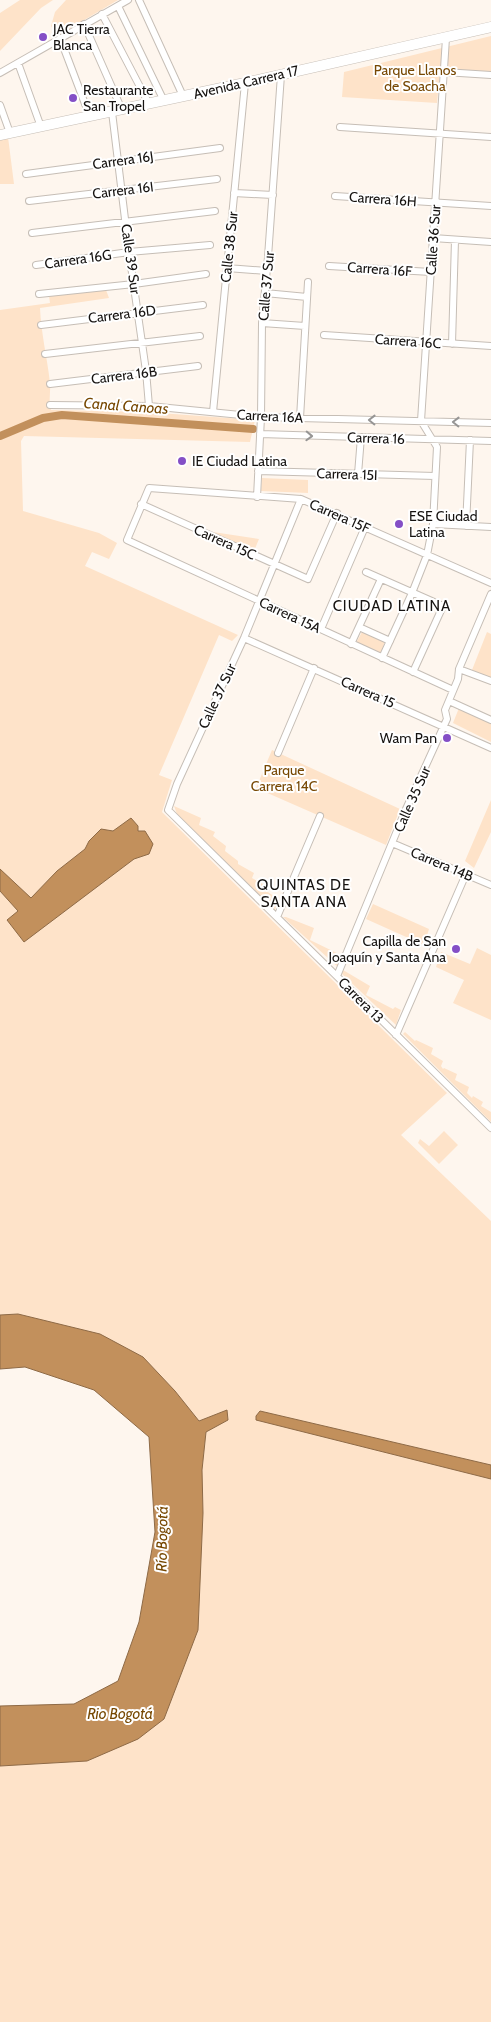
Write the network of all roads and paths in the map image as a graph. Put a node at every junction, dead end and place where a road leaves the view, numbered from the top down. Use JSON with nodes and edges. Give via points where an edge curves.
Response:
{"nodes":[{"id":1,"x":128,"y":0,"type":"edge"},
{"id":2,"x":139,"y":0,"type":"edge"},
{"id":3,"x":118,"y":6,"type":"junction"},
{"id":4,"x":102,"y":14,"type":"junction"},
{"id":5,"x":84,"y":24,"type":"junction"},
{"id":6,"x":491,"y":27,"type":"edge"},
{"id":7,"x":60,"y":38,"type":"junction"},
{"id":8,"x":446,"y":38,"type":"junction"},
{"id":9,"x":18,"y":63,"type":"junction"},
{"id":10,"x":444,"y":72,"type":"junction"},
{"id":11,"x":0,"y":73,"type":"edge"},
{"id":12,"x":281,"y":75,"type":"junction"},
{"id":13,"x":491,"y":75,"type":"edge"},
{"id":14,"x":245,"y":83,"type":"junction"},
{"id":15,"x":183,"y":96,"type":"junction"},
{"id":16,"x":164,"y":101,"type":"junction"},
{"id":17,"x":0,"y":104,"type":"edge"},
{"id":18,"x":149,"y":104,"type":"junction"},
{"id":19,"x":117,"y":111,"type":"junction"},
{"id":20,"x":90,"y":117,"type":"junction"},
{"id":21,"x":41,"y":127,"type":"junction"},
{"id":22,"x":340,"y":127,"type":"dead end"},
{"id":23,"x":5,"y":134,"type":"edge"},
{"id":24,"x":440,"y":134,"type":"junction"},
{"id":25,"x":491,"y":137,"type":"edge"},
{"id":26,"x":220,"y":148,"type":"dead end"},
{"id":27,"x":118,"y":160,"type":"junction"},
{"id":28,"x":26,"y":174,"type":"dead end"},
{"id":29,"x":217,"y":179,"type":"dead end"},
{"id":30,"x":122,"y":190,"type":"junction"},
{"id":31,"x":234,"y":192,"type":"junction"},
{"id":32,"x":273,"y":195,"type":"junction"},
{"id":33,"x":335,"y":196,"type":"dead end"},
{"id":34,"x":29,"y":201,"type":"dead end"},
{"id":35,"x":435,"y":202,"type":"junction"},
{"id":36,"x":491,"y":206,"type":"edge"},
{"id":37,"x":215,"y":211,"type":"dead end"},
{"id":38,"x":125,"y":222,"type":"junction"},
{"id":39,"x":32,"y":233,"type":"dead end"},
{"id":40,"x":433,"y":238,"type":"junction"},
{"id":41,"x":455,"y":240,"type":"junction"},
{"id":42,"x":491,"y":242,"type":"edge"},
{"id":43,"x":210,"y":245,"type":"dead end"},
{"id":44,"x":129,"y":252,"type":"junction"},
{"id":45,"x":36,"y":265,"type":"dead end"},
{"id":46,"x":329,"y":266,"type":"dead end"},
{"id":47,"x":227,"y":268,"type":"junction"},
{"id":48,"x":267,"y":271,"type":"junction"},
{"id":49,"x":431,"y":272,"type":"junction"},
{"id":50,"x":206,"y":274,"type":"dead end"},
{"id":51,"x":308,"y":282,"type":"dead end"},
{"id":52,"x":134,"y":284,"type":"junction"},
{"id":53,"x":265,"y":293,"type":"junction"},
{"id":54,"x":38,"y":294,"type":"dead end"},
{"id":55,"x":307,"y":297,"type":"junction"},
{"id":56,"x":203,"y":305,"type":"dead end"},
{"id":57,"x":138,"y":312,"type":"junction"},
{"id":58,"x":262,"y":322,"type":"junction"},
{"id":59,"x":41,"y":325,"type":"dead end"},
{"id":60,"x":305,"y":326,"type":"junction"},
{"id":61,"x":324,"y":335,"type":"dead end"},
{"id":62,"x":200,"y":336,"type":"dead end"},
{"id":63,"x":141,"y":342,"type":"junction"},
{"id":64,"x":426,"y":342,"type":"junction"},
{"id":65,"x":452,"y":344,"type":"junction"},
{"id":66,"x":491,"y":346,"type":"edge"},
{"id":67,"x":45,"y":354,"type":"dead end"},
{"id":68,"x":198,"y":366,"type":"dead end"},
{"id":69,"x":146,"y":372,"type":"junction"},
{"id":70,"x":50,"y":384,"type":"dead end"},
{"id":71,"x":50,"y":405,"type":"dead end"},
{"id":72,"x":149,"y":406,"type":"junction"},
{"id":73,"x":213,"y":412,"type":"junction"},
{"id":74,"x":261,"y":417,"type":"junction"},
{"id":75,"x":300,"y":418,"type":"junction"},
{"id":76,"x":421,"y":421,"type":"junction"},
{"id":77,"x":491,"y":423,"type":"edge"},
{"id":78,"x":260,"y":434,"type":"junction"},
{"id":79,"x":361,"y":437,"type":"junction"},
{"id":80,"x":432,"y":439,"type":"junction"},
{"id":81,"x":470,"y":440,"type":"junction"},
{"id":82,"x":491,"y":441,"type":"edge"},
{"id":83,"x":258,"y":471,"type":"junction"},
{"id":84,"x":358,"y":474,"type":"junction"},
{"id":85,"x":435,"y":476,"type":"junction"},
{"id":86,"x":257,"y":497,"type":"junction"},
{"id":87,"x":301,"y":499,"type":"junction"},
{"id":88,"x":141,"y":504,"type":"junction"},
{"id":89,"x":337,"y":513,"type":"junction"},
{"id":90,"x":433,"y":524,"type":"junction"},
{"id":91,"x":466,"y":526,"type":"junction"},
{"id":92,"x":365,"y":527,"type":"junction"},
{"id":93,"x":491,"y":527,"type":"edge"},
{"id":94,"x":427,"y":555,"type":"junction"},
{"id":95,"x":275,"y":564,"type":"junction"},
{"id":96,"x":366,"y":572,"type":"dead end"},
{"id":97,"x":381,"y":579,"type":"junction"},
{"id":98,"x":491,"y":583,"type":"edge"},
{"id":99,"x":412,"y":593,"type":"junction"},
{"id":100,"x":491,"y":594,"type":"edge"},
{"id":101,"x":260,"y":601,"type":"junction"},
{"id":102,"x":359,"y":627,"type":"junction"},
{"id":103,"x":321,"y":629,"type":"junction"},
{"id":104,"x":244,"y":638,"type":"junction"},
{"id":105,"x":390,"y":641,"type":"junction"},
{"id":106,"x":351,"y":644,"type":"junction"},
{"id":107,"x":382,"y":658,"type":"junction"},
{"id":108,"x":314,"y":668,"type":"junction"},
{"id":109,"x":459,"y":669,"type":"junction"},
{"id":110,"x":413,"y":672,"type":"junction"},
{"id":111,"x":491,"y":681,"type":"edge"},
{"id":112,"x":453,"y":690,"type":"junction"},
{"id":113,"x":449,"y":701,"type":"junction"},
{"id":114,"x":491,"y":720,"type":"edge"},
{"id":115,"x":443,"y":727,"type":"junction"},
{"id":116,"x":491,"y":748,"type":"edge"},
{"id":117,"x":278,"y":753,"type":"dead end"},
{"id":118,"x":168,"y":810,"type":"joint"},
{"id":119,"x":320,"y":816,"type":"dead end"},
{"id":120,"x":392,"y":843,"type":"junction"},
{"id":121,"x":466,"y":874,"type":"junction"},
{"id":122,"x":491,"y":885,"type":"edge"},
{"id":123,"x":277,"y":917,"type":"junction"},
{"id":124,"x":337,"y":976,"type":"junction"},
{"id":125,"x":396,"y":1035,"type":"junction"},
{"id":126,"x":491,"y":1128,"type":"edge"}],
"edges":[{"from":1,"to":3,"type":"street"},
{"from":2,"to":15,"type":"street"},
{"from":3,"to":4,"type":"street"},
{"from":3,"to":16,"type":"street"},
{"from":4,"to":5,"type":"street"},
{"from":4,"to":18,"type":"street"},
{"from":5,"to":7,"type":"street"},
{"from":5,"to":19,"type":"street","name":"Calle 39 Sur"},
{"from":6,"to":8,"type":"main road","name":"Avenida Carrera 17"},
{"from":7,"to":9,"type":"street"},
{"from":7,"to":20,"type":"street"},
{"from":8,"to":10,"type":"street","name":"Calle 36 Sur"},
{"from":8,"to":12,"type":"main road","name":"Avenida Carrera 17"},
{"from":9,"to":11,"type":"street"},
{"from":9,"to":21,"type":"street"},
{"from":10,"to":13,"type":"street"},
{"from":10,"to":24,"type":"street","name":"Calle 36 Sur"},
{"from":12,"to":14,"type":"main road","name":"Avenida Carrera 17"},
{"from":12,"to":32,"type":"street","name":"Calle 37 Sur"},
{"from":14,"to":15,"type":"main road","name":"Avenida Carrera 17"},
{"from":14,"to":31,"type":"street","name":"Calle 38 Sur"},
{"from":15,"to":16,"type":"main road","name":"Avenida Carrera 17"},
{"from":16,"to":18,"type":"main road","name":"Avenida Carrera 17"},
{"from":17,"to":23,"type":"street"},
{"from":18,"to":19,"type":"main road","name":"Avenida Carrera 17"},
{"from":19,"to":20,"type":"main road","name":"Avenida Carrera 17"},
{"from":19,"to":27,"type":"street","name":"Calle 39 Sur"},
{"from":20,"to":21,"type":"main road","name":"Avenida Carrera 17"},
{"from":21,"to":23,"type":"main road","name":"Avenida Carrera 17"},
{"from":22,"to":24,"type":"street"},
{"from":24,"to":25,"type":"street"},
{"from":24,"to":35,"type":"street","name":"Calle 36 Sur"},
{"from":26,"to":27,"type":"street","name":"Carrera 16J"},
{"from":27,"to":28,"type":"street","name":"Carrera 16J"},
{"from":27,"to":30,"type":"street","name":"Calle 39 Sur"},
{"from":29,"to":30,"type":"street","name":"Carrera 16I"},
{"from":30,"to":34,"type":"street","name":"Carrera 16I"},
{"from":30,"to":38,"type":"street","name":"Calle 39 Sur"},
{"from":31,"to":32,"type":"street"},
{"from":31,"to":47,"type":"street","name":"Calle 38 Sur"},
{"from":32,"to":48,"type":"street","name":"Calle 37 Sur"},
{"from":33,"to":35,"type":"street","name":"Carrera 16H"},
{"from":35,"to":36,"type":"street","name":"Carrera 16H"},
{"from":35,"to":40,"type":"street","name":"Calle 36 Sur"},
{"from":37,"to":38,"type":"street"},
{"from":38,"to":39,"type":"street"},
{"from":38,"to":44,"type":"street","name":"Calle 39 Sur"},
{"from":40,"to":41,"type":"street"},
{"from":40,"to":49,"type":"street","name":"Calle 36 Sur"},
{"from":41,"to":42,"type":"street"},
{"from":41,"to":65,"type":"street"},
{"from":43,"to":44,"type":"street","name":"Carrera 16G"},
{"from":44,"to":45,"type":"street","name":"Carrera 16G"},
{"from":44,"to":52,"type":"street","name":"Calle 39 Sur"},
{"from":46,"to":49,"type":"street","name":"Carrera 16F"},
{"from":47,"to":48,"type":"street"},
{"from":47,"to":73,"type":"street","name":"Calle 38 Sur"},
{"from":48,"to":53,"type":"street","name":"Calle 37 Sur"},
{"from":49,"to":64,"type":"street","name":"Calle 36 Sur"},
{"from":50,"to":52,"type":"street"},
{"from":51,"to":55,"type":"street"},
{"from":52,"to":54,"type":"street"},
{"from":52,"to":57,"type":"street","name":"Calle 39 Sur"},
{"from":53,"to":55,"type":"street"},
{"from":53,"to":58,"type":"street","name":"Calle 37 Sur"},
{"from":55,"to":60,"type":"street"},
{"from":56,"to":57,"type":"street","name":"Carrera 16D"},
{"from":57,"to":59,"type":"street","name":"Carrera 16D"},
{"from":57,"to":63,"type":"street","name":"Calle 39 Sur"},
{"from":58,"to":60,"type":"street"},
{"from":58,"to":74,"type":"street","name":"Calle 37 Sur"},
{"from":60,"to":75,"type":"street"},
{"from":61,"to":64,"type":"street","name":"Carrera 16C"},
{"from":62,"to":63,"type":"street"},
{"from":63,"to":67,"type":"street"},
{"from":63,"to":69,"type":"street","name":"Calle 39 Sur"},
{"from":64,"to":65,"type":"street","name":"Carrera 16C"},
{"from":64,"to":76,"type":"street","name":"Calle 36 Sur"},
{"from":65,"to":66,"type":"street","name":"Carrera 16C"},
{"from":68,"to":69,"type":"street","name":"Carrera 16B"},
{"from":69,"to":70,"type":"street","name":"Carrera 16B"},
{"from":69,"to":72,"type":"street","name":"Calle 39 Sur"},
{"from":71,"to":72,"type":"street","name":"Carrera 16A"},
{"from":72,"to":73,"type":"street","name":"Carrera 16A"},
{"from":73,"to":74,"type":"street","name":"Carrera 16A"},
{"from":74,"to":75,"type":"street","name":"Carrera 16A"},
{"from":74,"to":78,"type":"street","name":"Calle 37 Sur"},
{"from":76,"to":75,"type":"street","name":"Carrera 16A","one_way":true},
{"from":77,"to":76,"type":"street","name":"Carrera 16A","one_way":true},
{"from":76,"to":80,"type":"street"},
{"from":78,"to":79,"type":"street","name":"Carrera 16","one_way":true},
{"from":78,"to":83,"type":"street","name":"Calle 37 Sur"},
{"from":79,"to":80,"type":"street","name":"Carrera 16"},
{"from":79,"to":84,"type":"street"},
{"from":80,"to":81,"type":"street","name":"Carrera 16"},
{"from":80,"to":85,"type":"street","via":[[437,447]]},
{"from":81,"to":82,"type":"street","name":"Carrera 16"},
{"from":81,"to":91,"type":"street"},
{"from":83,"to":84,"type":"street","name":"Carrera 15I"},
{"from":83,"to":86,"type":"street","name":"Calle 37 Sur"},
{"from":84,"to":85,"type":"street","name":"Carrera 15I"},
{"from":85,"to":90,"type":"street"},
{"from":86,"to":87,"type":"street","name":"Carrera 15F"},
{"from":86,"to":88,"type":"street","name":"Carrera 15F","via":[[149,488]]},
{"from":87,"to":89,"type":"street","name":"Carrera 15F"},
{"from":87,"to":95,"type":"street","name":"Calle 37 Sur"},
{"from":88,"to":95,"type":"street","name":"Carrera 15C"},
{"from":88,"to":101,"type":"street","name":"Carrera 15A","via":[[127,540]]},
{"from":89,"to":92,"type":"street","name":"Carrera 15F"},
{"from":89,"to":95,"type":"street","name":"Carrera 15C","via":[[308,579]]},
{"from":90,"to":91,"type":"street"},
{"from":90,"to":94,"type":"street"},
{"from":91,"to":93,"type":"street"},
{"from":92,"to":94,"type":"street","name":"Carrera 15F"},
{"from":92,"to":103,"type":"street"},
{"from":94,"to":98,"type":"street","name":"Carrera 15F"},
{"from":94,"to":99,"type":"street"},
{"from":95,"to":101,"type":"street","name":"Calle 37 Sur"},
{"from":96,"to":97,"type":"street"},
{"from":97,"to":99,"type":"street"},
{"from":97,"to":102,"type":"street"},
{"from":99,"to":105,"type":"street"},
{"from":99,"to":110,"type":"street","via":[[443,606]]},
{"from":100,"to":109,"type":"street","name":"Calle 35 Sur"},
{"from":101,"to":103,"type":"street","name":"Carrera 15A"},
{"from":101,"to":104,"type":"street","name":"Calle 37 Sur"},
{"from":102,"to":105,"type":"street"},
{"from":102,"to":106,"type":"street"},
{"from":103,"to":106,"type":"street","name":"Carrera 15A"},
{"from":104,"to":108,"type":"street","name":"Carrera 15"},
{"from":104,"to":118,"type":"street","name":"Calle 37 Sur"},
{"from":105,"to":107,"type":"street"},
{"from":106,"to":107,"type":"street","name":"Carrera 15A"},
{"from":107,"to":110,"type":"street","name":"Carrera 15A"},
{"from":108,"to":115,"type":"street","name":"Carrera 15"},
{"from":108,"to":117,"type":"street"},
{"from":109,"to":111,"type":"street"},
{"from":109,"to":112,"type":"street","name":"Calle 35 Sur"},
{"from":110,"to":112,"type":"street","name":"Carrera 15A"},
{"from":112,"to":113,"type":"street","name":"Calle 35 Sur"},
{"from":113,"to":114,"type":"street"},
{"from":113,"to":115,"type":"street","name":"Calle 35 Sur"},
{"from":115,"to":116,"type":"street","name":"Carrera 15"},
{"from":115,"to":120,"type":"street","name":"Calle 35 Sur"},
{"from":118,"to":123,"type":"street","name":"Carrera 13"},
{"from":119,"to":123,"type":"street"},
{"from":120,"to":121,"type":"street","name":"Carrera 14B"},
{"from":120,"to":124,"type":"street","name":"Calle 35 Sur"},
{"from":121,"to":122,"type":"street","name":"Carrera 14B"},
{"from":121,"to":125,"type":"street"},
{"from":123,"to":124,"type":"street","name":"Carrera 13"},
{"from":124,"to":125,"type":"street","name":"Carrera 13"},
{"from":125,"to":126,"type":"street","name":"Carrera 13"}]}
